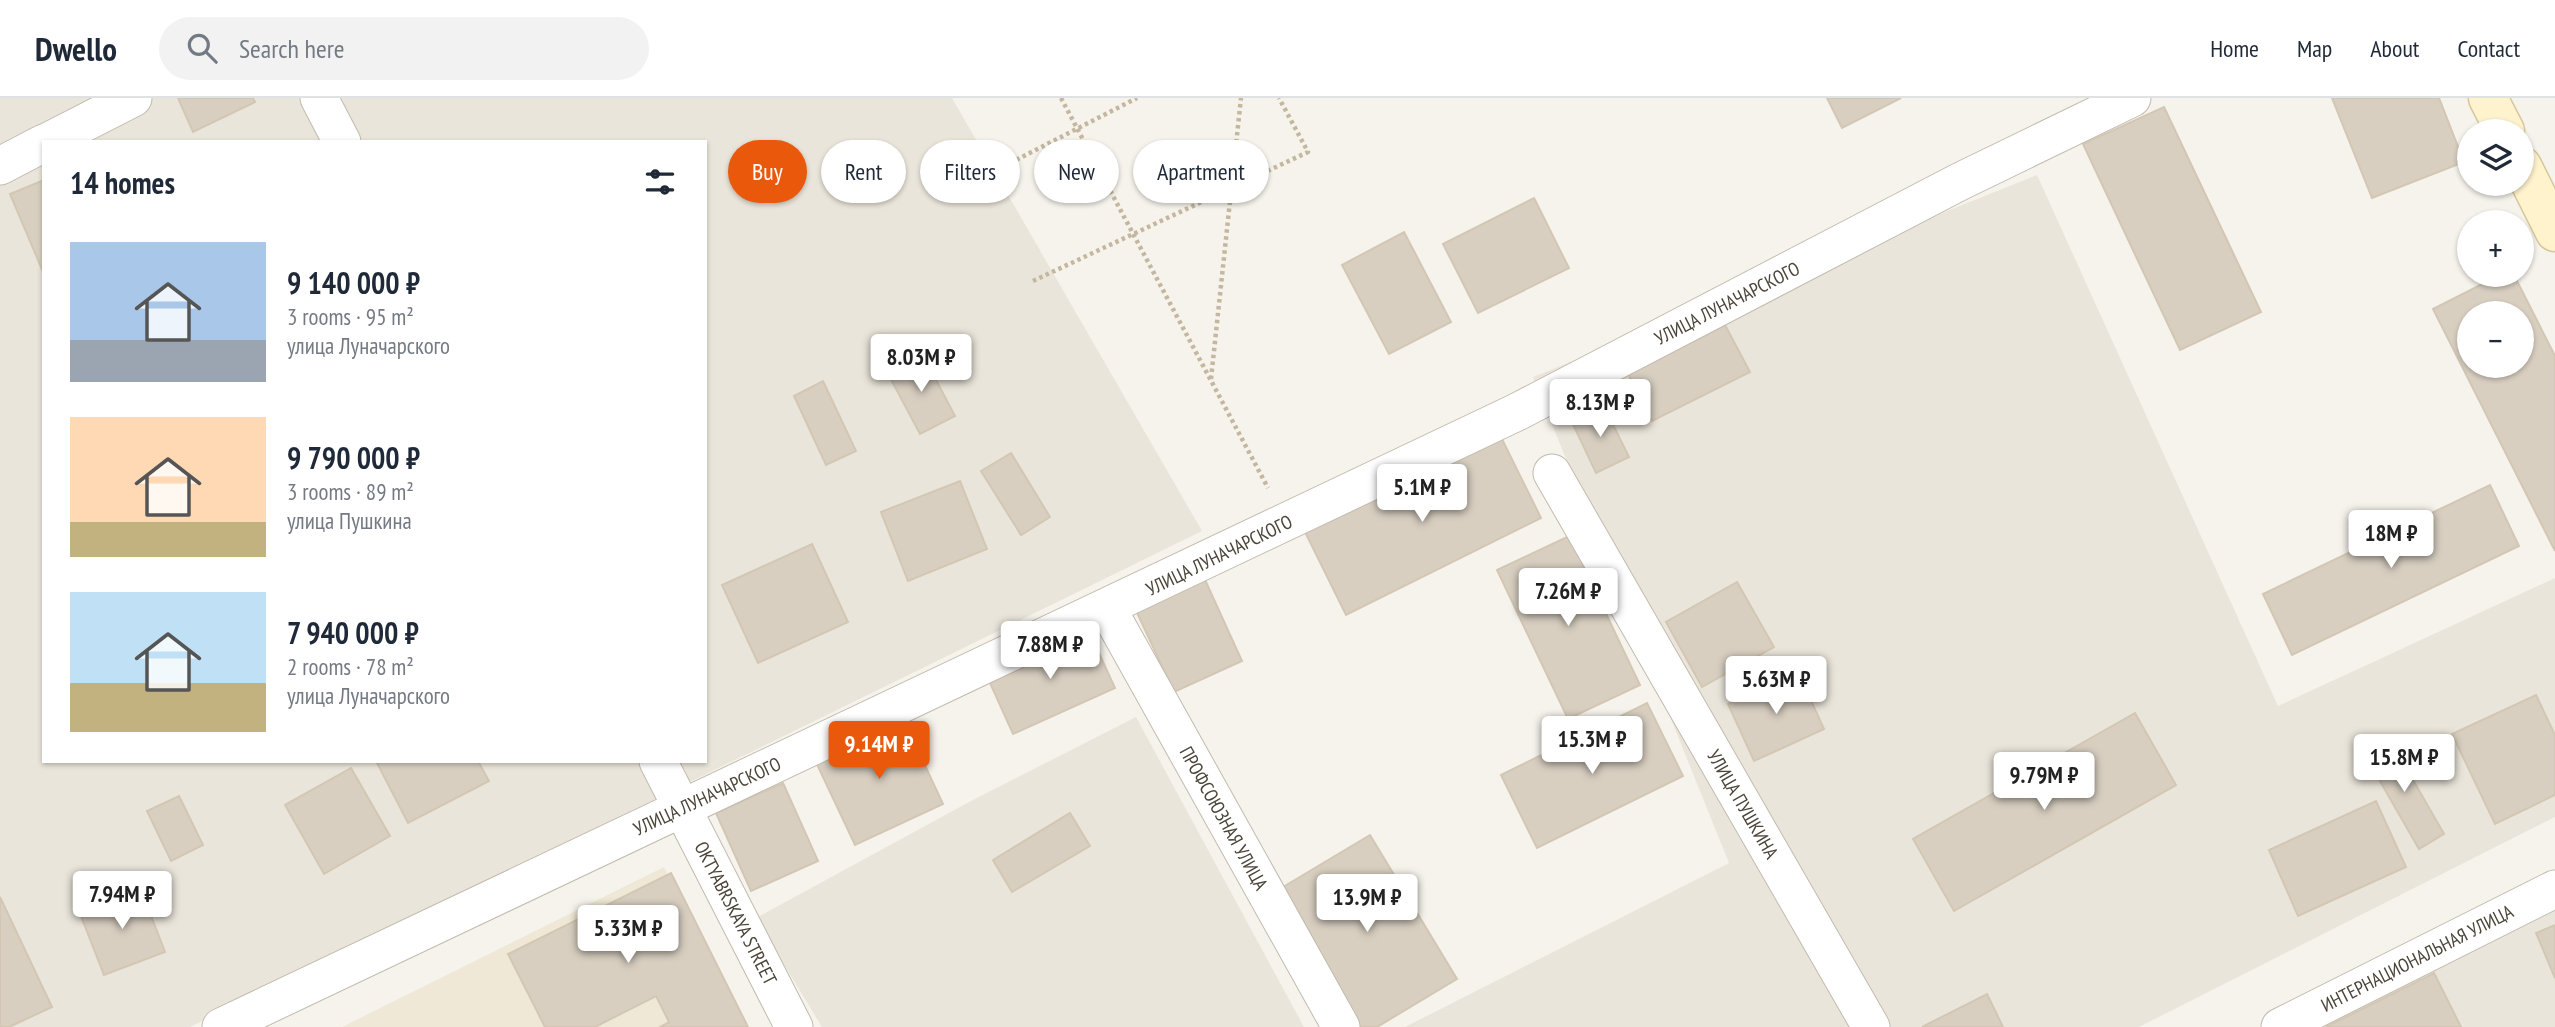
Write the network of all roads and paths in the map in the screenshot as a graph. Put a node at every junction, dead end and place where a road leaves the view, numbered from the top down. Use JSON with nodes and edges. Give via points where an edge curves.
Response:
{"nodes":[{"id":1,"x":133,"y":98,"type":"edge"},
{"id":2,"x":320,"y":98,"type":"edge"},
{"id":3,"x":1061,"y":98,"type":"edge"},
{"id":4,"x":1138,"y":98,"type":"edge"},
{"id":5,"x":1241,"y":98,"type":"edge"},
{"id":6,"x":1279,"y":98,"type":"edge"},
{"id":7,"x":2132,"y":98,"type":"edge"},
{"id":8,"x":2488,"y":98,"type":"edge"},
{"id":9,"x":2499,"y":119,"type":"edge"},
{"id":10,"x":1077,"y":129,"type":"junction"},
{"id":11,"x":51,"y":140,"type":"edge"},
{"id":12,"x":341,"y":140,"type":"edge"},
{"id":13,"x":1236,"y":140,"type":"edge"},
{"id":14,"x":42,"y":145,"type":"edge"},
{"id":15,"x":1020,"y":158,"type":"edge"},
{"id":16,"x":0,"y":166,"type":"edge"},
{"id":17,"x":1269,"y":170,"type":"edge"},
{"id":18,"x":2534,"y":190,"type":"edge"},
{"id":19,"x":1198,"y":203,"type":"edge"},
{"id":20,"x":1229,"y":203,"type":"edge"},
{"id":21,"x":2555,"y":232,"type":"edge"},
{"id":22,"x":1133,"y":233,"type":"junction"},
{"id":23,"x":1033,"y":281,"type":"dead end"},
{"id":24,"x":1211,"y":381,"type":"junction"},
{"id":25,"x":1552,"y":473,"type":"dead end"},
{"id":26,"x":1286,"y":523,"type":"junction"},
{"id":27,"x":1107,"y":608,"type":"junction"},
{"id":28,"x":659,"y":763,"type":"edge"},
{"id":29,"x":682,"y":808,"type":"junction"},
{"id":30,"x":2555,"y":889,"type":"edge"},
{"id":31,"x":221,"y":1027,"type":"edge"},
{"id":32,"x":794,"y":1027,"type":"edge"},
{"id":33,"x":1341,"y":1027,"type":"edge"},
{"id":34,"x":1871,"y":1027,"type":"edge"},
{"id":35,"x":2280,"y":1027,"type":"edge"}],
"edges":[{"from":1,"to":11,"type":"street"},
{"from":2,"to":12,"type":"street"},
{"from":3,"to":10,"type":"path"},
{"from":4,"to":10,"type":"path"},
{"from":5,"to":13,"type":"path"},
{"from":6,"to":17,"type":"path","via":[[1308,152]]},
{"from":7,"to":26,"type":"street","name":"УЛИЦА ЛУНАЧАРСКОГО","via":[[1961,181],[1517,412]]},
{"from":8,"to":9,"type":"street"},
{"from":10,"to":15,"type":"path"},
{"from":10,"to":22,"type":"path"},
{"from":14,"to":16,"type":"street"},
{"from":18,"to":21,"type":"street"},
{"from":19,"to":22,"type":"path"},
{"from":20,"to":24,"type":"path"},
{"from":22,"to":23,"type":"path"},
{"from":22,"to":24,"type":"path"},
{"from":24,"to":26,"type":"path"},
{"from":25,"to":34,"type":"street","name":"УЛИЦА ПУШКИНА"},
{"from":26,"to":27,"type":"street","name":"УЛИЦА ЛУНАЧАРСКОГО"},
{"from":27,"to":29,"type":"street","name":"УЛИЦА ЛУНАЧАРСКОГО"},
{"from":27,"to":33,"type":"street","name":"ПРОФСОЮЗНАЯ УЛИЦА"},
{"from":28,"to":29,"type":"street","name":"OKTYABRSKAYA STREET"},
{"from":29,"to":31,"type":"street","name":"УЛИЦА ЛУНАЧАРСКОГО"},
{"from":29,"to":32,"type":"street","name":"OKTYABRSKAYA STREET"},
{"from":30,"to":35,"type":"street","name":"ИНТЕРНАЦИОНАЛЬНАЯ УЛИЦА"}]}
